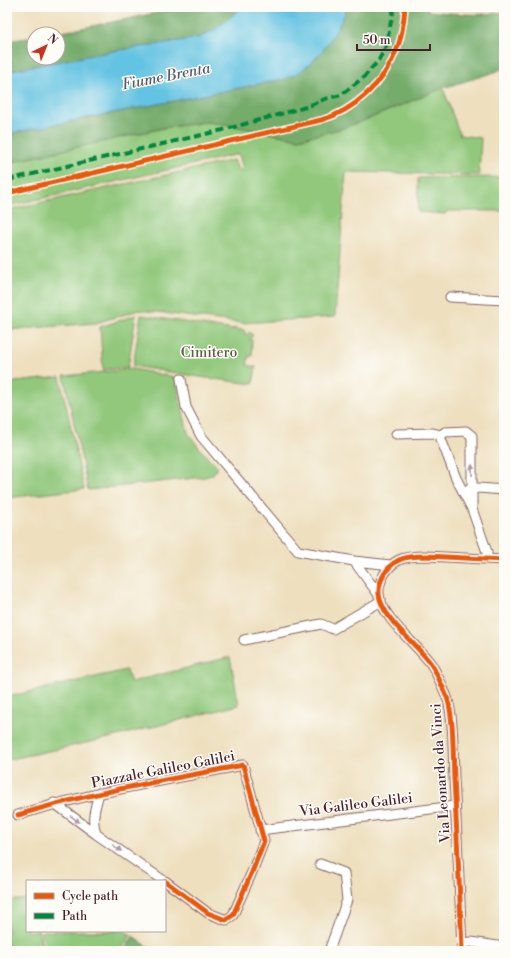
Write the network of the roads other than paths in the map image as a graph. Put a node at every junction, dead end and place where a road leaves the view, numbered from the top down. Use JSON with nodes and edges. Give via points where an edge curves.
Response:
{"nodes":[{"id":1,"x":450,"y":297,"type":"dead end"},
{"id":2,"x":504,"y":300,"type":"edge"},
{"id":3,"x":181,"y":379,"type":"dead end"},
{"id":4,"x":396,"y":434,"type":"dead end"},
{"id":5,"x":440,"y":435,"type":"junction"},
{"id":6,"x":472,"y":489,"type":"junction"},
{"id":7,"x":462,"y":490,"type":"junction"},
{"id":8,"x":504,"y":490,"type":"edge"},
{"id":9,"x":472,"y":509,"type":"junction"},
{"id":10,"x":487,"y":559,"type":"junction"},
{"id":11,"x":504,"y":560,"type":"edge"},
{"id":12,"x":354,"y":561,"type":"junction"},
{"id":13,"x":391,"y":565,"type":"junction"},
{"id":14,"x":380,"y":598,"type":"junction"},
{"id":15,"x":244,"y":640,"type":"dead end"},
{"id":16,"x":99,"y":793,"type":"junction"},
{"id":17,"x":54,"y":803,"type":"junction"},
{"id":18,"x":455,"y":806,"type":"junction"},
{"id":19,"x":18,"y":815,"type":"dead end"},
{"id":20,"x":260,"y":830,"type":"junction"},
{"id":21,"x":96,"y":834,"type":"junction"},
{"id":22,"x":320,"y":864,"type":"dead end"},
{"id":23,"x":164,"y":880,"type":"edge"},
{"id":24,"x":166,"y":882,"type":"edge"},
{"id":25,"x":462,"y":947,"type":"edge"},
{"id":26,"x":504,"y":947,"type":"edge"},
{"id":27,"x":329,"y":951,"type":"edge"}],
"edges":[{"from":1,"to":2,"type":"street"},
{"from":3,"to":12,"type":"street","via":[[186,407],[201,436],[298,551]]},
{"from":4,"to":5,"type":"street"},
{"from":6,"to":5,"type":"street","one_way":true,"via":[[472,436],[466,431],[445,432]]},
{"from":5,"to":7,"type":"street"},
{"from":6,"to":7,"type":"street"},
{"from":6,"to":8,"type":"street"},
{"from":6,"to":9,"type":"street"},
{"from":7,"to":9,"type":"street"},
{"from":9,"to":10,"type":"street","via":[[487,552]]},
{"from":10,"to":11,"type":"street"},
{"from":10,"to":13,"type":"street","via":[[414,556]]},
{"from":12,"to":13,"type":"street"},
{"from":12,"to":14,"type":"street","name":"Via Leonardo da Vinci"},
{"from":13,"to":14,"type":"street","via":[[379,585]]},
{"from":14,"to":15,"type":"street","via":[[333,629],[321,624]]},
{"from":14,"to":18,"type":"street","name":"Via Leonardo da Vinci","via":[[389,616],[431,664],[447,697],[451,723]]},
{"from":16,"to":17,"type":"street","name":"Piazzale Galileo Galilei"},
{"from":16,"to":20,"type":"street","name":"Piazzale Galileo Galilei","via":[[243,765]]},
{"from":16,"to":21,"type":"street","name":"Piazzale Galileo Galilei","via":[[94,808],[93,824]]},
{"from":17,"to":19,"type":"street","name":"Piazzale Galileo Galilei"},
{"from":17,"to":21,"type":"street","name":"Piazzale Galileo Galilei","one_way":true},
{"from":18,"to":20,"type":"street","name":"Via Galileo Galilei"},
{"from":18,"to":25,"type":"street","name":"Via Leonardo da Vinci"},
{"from":20,"to":24,"type":"street","name":"Piazzale Galileo Galilei","via":[[264,841],[233,915],[226,920],[208,913]]},
{"from":21,"to":23,"type":"street","name":"Piazzale Galileo Galilei","one_way":true},
{"from":22,"to":27,"type":"street","via":[[344,873],[347,900]]},
{"from":25,"to":26,"type":"street","via":[[471,942]]}]}
